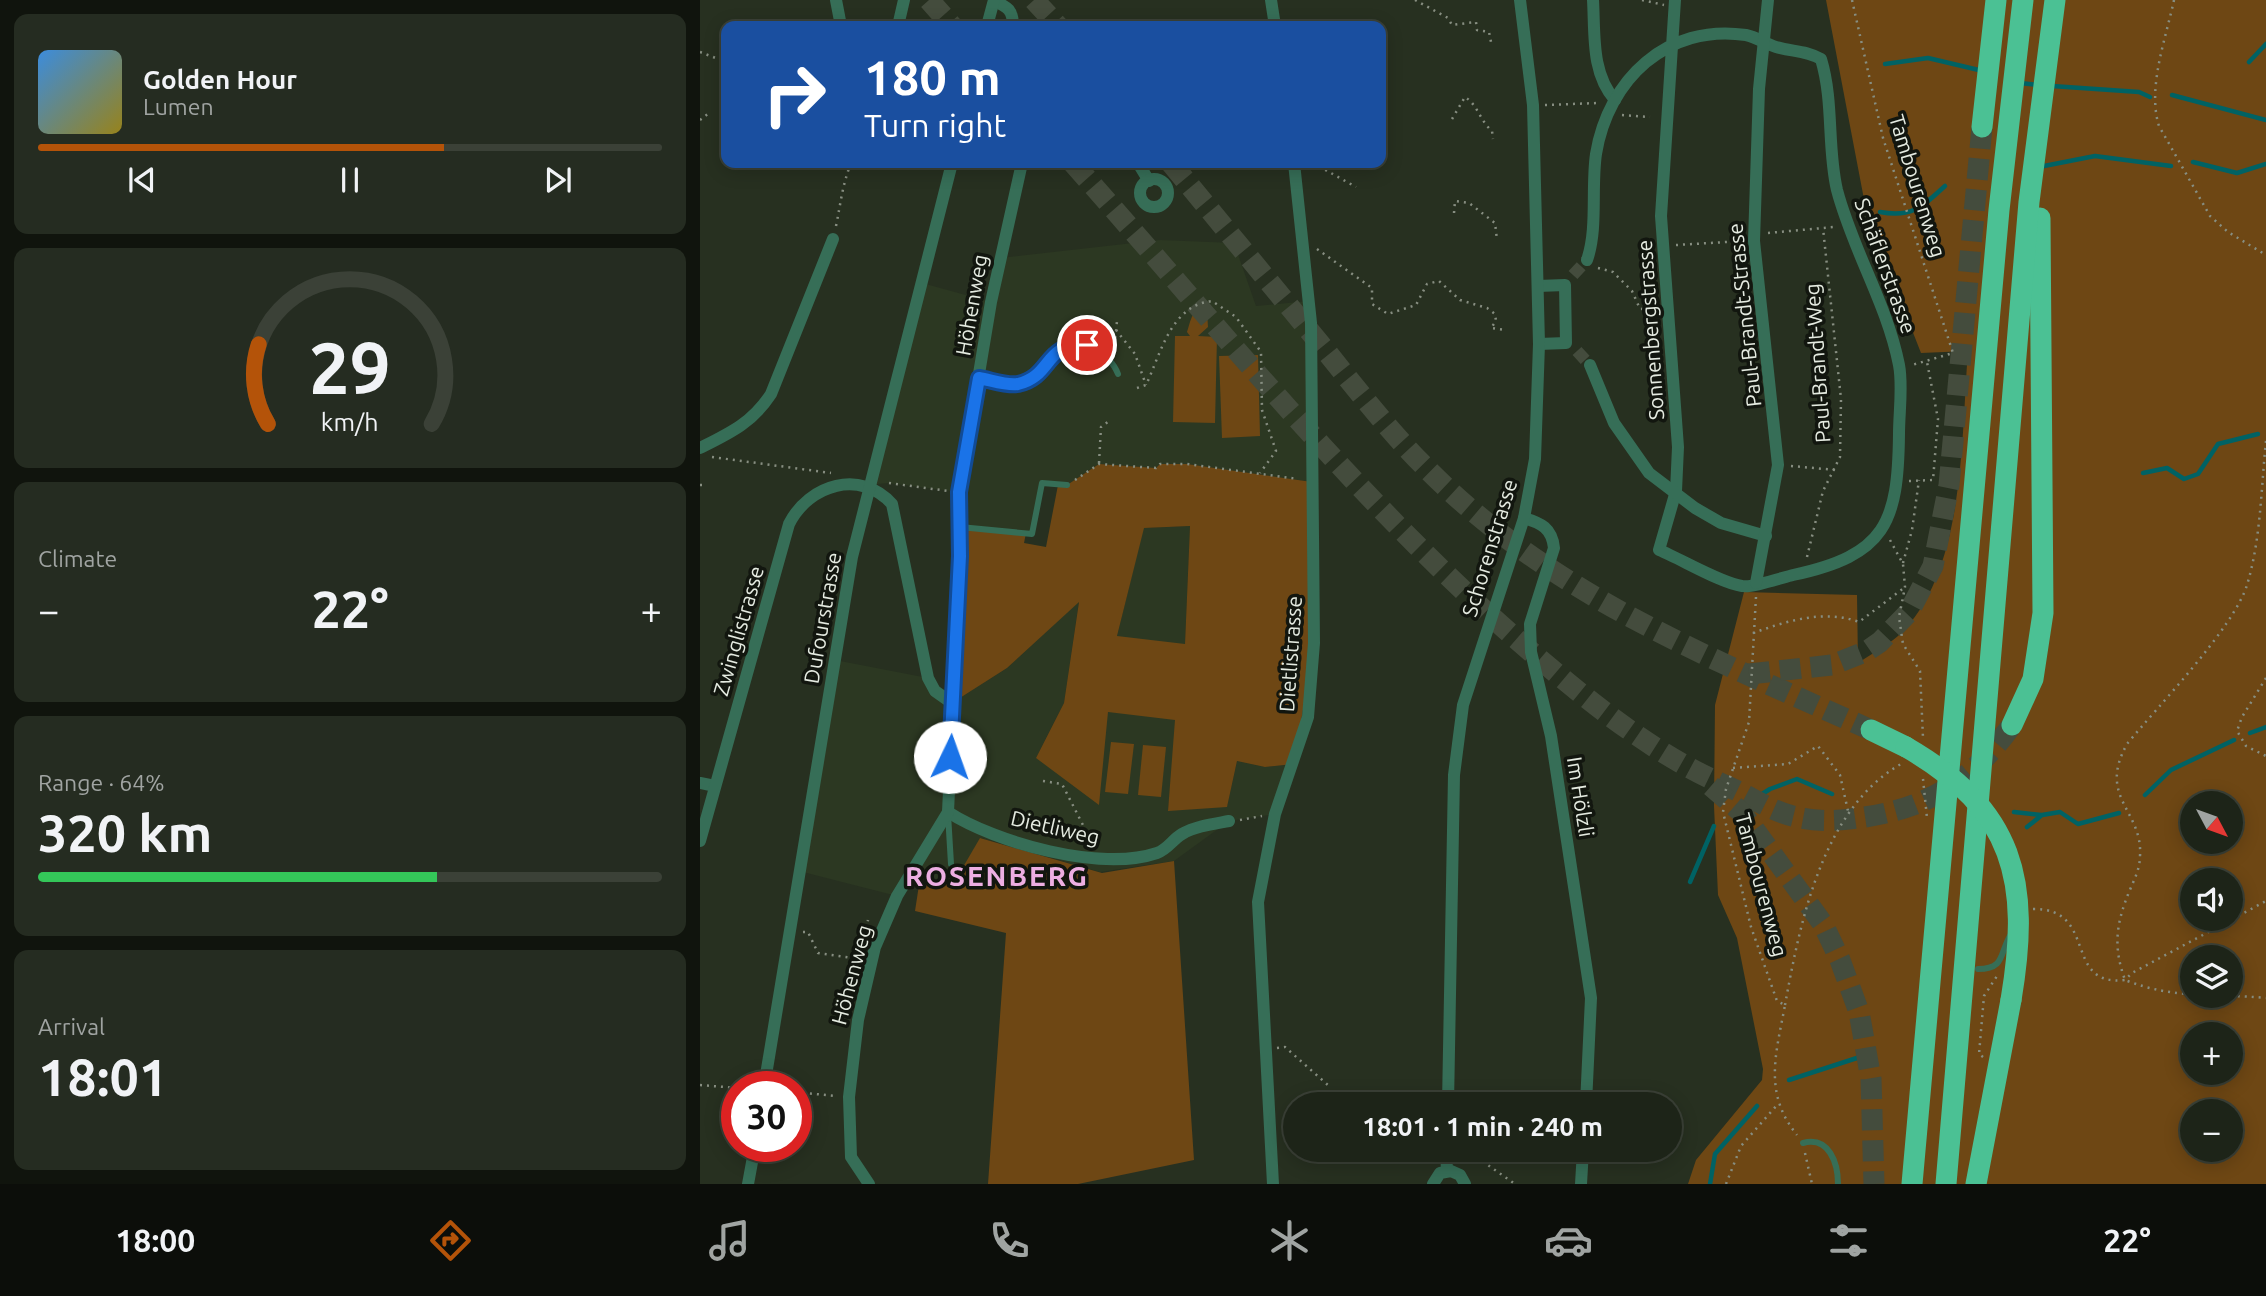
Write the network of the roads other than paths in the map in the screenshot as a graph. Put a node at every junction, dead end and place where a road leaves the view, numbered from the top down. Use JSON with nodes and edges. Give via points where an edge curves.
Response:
{"nodes":[{"id":1,"x":836,"y":0,"type":"edge"},
{"id":2,"x":904,"y":0,"type":"edge"},
{"id":3,"x":994,"y":0,"type":"edge"},
{"id":4,"x":1271,"y":0,"type":"edge"},
{"id":5,"x":1520,"y":0,"type":"edge"},
{"id":6,"x":1593,"y":0,"type":"edge"},
{"id":7,"x":1675,"y":0,"type":"edge"},
{"id":8,"x":1768,"y":0,"type":"edge"},
{"id":9,"x":1996,"y":0,"type":"edge"},
{"id":10,"x":2023,"y":0,"type":"edge"},
{"id":11,"x":2055,"y":0,"type":"edge"},
{"id":12,"x":840,"y":21,"type":"edge"},
{"id":13,"x":899,"y":21,"type":"edge"},
{"id":14,"x":988,"y":21,"type":"edge"},
{"id":15,"x":1013,"y":21,"type":"edge"},
{"id":16,"x":1274,"y":21,"type":"edge"},
{"id":17,"x":1765,"y":42,"type":"junction"},
{"id":18,"x":1673,"y":44,"type":"junction"},
{"id":19,"x":1615,"y":100,"type":"junction"},
{"id":20,"x":1982,"y":127,"type":"tunnel mouth"},
{"id":21,"x":951,"y":168,"type":"edge"},
{"id":22,"x":1021,"y":168,"type":"edge"},
{"id":23,"x":1141,"y":168,"type":"edge"},
{"id":24,"x":1295,"y":168,"type":"edge"},
{"id":25,"x":1149,"y":181,"type":"dead end"},
{"id":26,"x":2035,"y":203,"type":"junction"},
{"id":27,"x":833,"y":239,"type":"road end"},
{"id":28,"x":1587,"y":259,"type":"tunnel mouth"},
{"id":29,"x":1538,"y":286,"type":"junction"},
{"id":30,"x":1539,"y":344,"type":"junction"},
{"id":31,"x":1590,"y":365,"type":"tunnel mouth"},
{"id":32,"x":1118,"y":374,"type":"dead end"},
{"id":33,"x":979,"y":378,"type":"junction"},
{"id":34,"x":702,"y":452,"type":"edge"},
{"id":35,"x":868,"y":485,"type":"junction"},
{"id":36,"x":1067,"y":485,"type":"road end"},
{"id":37,"x":1676,"y":491,"type":"junction"},
{"id":38,"x":1524,"y":518,"type":"junction"},
{"id":39,"x":958,"y":527,"type":"junction"},
{"id":40,"x":1766,"y":536,"type":"junction"},
{"id":41,"x":1756,"y":583,"type":"junction"},
{"id":42,"x":952,"y":702,"type":"junction"},
{"id":43,"x":2012,"y":725,"type":"tunnel mouth"},
{"id":44,"x":1871,"y":730,"type":"tunnel mouth"},
{"id":45,"x":700,"y":783,"type":"edge"},
{"id":46,"x":715,"y":786,"type":"junction"},
{"id":47,"x":947,"y":812,"type":"junction"},
{"id":48,"x":1229,"y":821,"type":"road end"},
{"id":49,"x":700,"y":841,"type":"edge"},
{"id":50,"x":950,"y":864,"type":"dead end"},
{"id":51,"x":2015,"y":926,"type":"dead end"},
{"id":52,"x":1978,"y":969,"type":"dead end"},
{"id":53,"x":767,"y":1071,"type":"edge"},
{"id":54,"x":1448,"y":1092,"type":"edge"},
{"id":55,"x":1586,"y":1092,"type":"edge"},
{"id":56,"x":1803,"y":1143,"type":"road end"},
{"id":57,"x":752,"y":1162,"type":"edge"},
{"id":58,"x":1447,"y":1162,"type":"edge"},
{"id":59,"x":1582,"y":1162,"type":"edge"},
{"id":60,"x":1447,"y":1171,"type":"junction"},
{"id":61,"x":748,"y":1184,"type":"edge"},
{"id":62,"x":869,"y":1184,"type":"edge"},
{"id":63,"x":1273,"y":1184,"type":"edge"},
{"id":64,"x":1433,"y":1184,"type":"edge"},
{"id":65,"x":1465,"y":1184,"type":"edge"},
{"id":66,"x":1581,"y":1184,"type":"edge"},
{"id":67,"x":1838,"y":1184,"type":"edge"},
{"id":68,"x":1912,"y":1184,"type":"edge"},
{"id":69,"x":1946,"y":1184,"type":"edge"},
{"id":70,"x":1976,"y":1184,"type":"edge"}],
"edges":[{"from":1,"to":12,"type":"street"},
{"from":2,"to":13,"type":"street"},
{"from":3,"to":14,"type":"street"},
{"from":3,"to":15,"type":"street","via":[[1007,7]]},
{"from":4,"to":16,"type":"street"},
{"from":5,"to":29,"type":"street","name":"Schorenstrasse","via":[[1532,105]]},
{"from":6,"to":19,"type":"street","via":[[1603,86]]},
{"from":7,"to":18,"type":"street","name":"Sonnenbergstrasse"},
{"from":8,"to":17,"type":"street","name":"Paul-Brandt-Strasse"},
{"from":9,"to":20,"type":"highway"},
{"from":10,"to":68,"type":"highway","via":[[2007,131]]},
{"from":11,"to":26,"type":"highway"},
{"from":17,"to":18,"type":"street","via":[[1746,35],[1706,36]]},
{"from":17,"to":40,"type":"street","name":"Paul-Brandt-Strasse","via":[[1754,162],[1754,241],[1778,465]]},
{"from":17,"to":41,"type":"street","name":"Schäflerstrasse","via":[[1807,51],[1821,60],[1829,88],[1837,187],[1888,320],[1899,368],[1898,481],[1895,505],[1883,528],[1853,555],[1829,567]]},
{"from":18,"to":19,"type":"street","via":[[1644,62]]},
{"from":18,"to":37,"type":"street","name":"Sonnenbergstrasse","via":[[1661,216],[1675,370]]},
{"from":19,"to":28,"type":"street","via":[[1596,153]]},
{"from":21,"to":35,"type":"street","name":"Dufourstrasse"},
{"from":22,"to":33,"type":"street","name":"Höhenweg"},
{"from":23,"to":25,"type":"street"},
{"from":24,"to":63,"type":"street","name":"Dietlistrasse","via":[[1311,323],[1312,690],[1308,717],[1275,814],[1258,902]]},
{"from":26,"to":43,"type":"highway","via":[[2042,629],[2033,679]]},
{"from":26,"to":69,"type":"highway"},
{"from":27,"to":34,"type":"street","via":[[771,394],[758,414],[739,430]]},
{"from":29,"to":30,"type":"street","name":"Schorenstrasse"},
{"from":29,"to":30,"type":"street","via":[[1569,280],[1571,347]]},
{"from":30,"to":38,"type":"street","name":"Schorenstrasse","via":[[1535,459]]},
{"from":31,"to":37,"type":"street","via":[[1614,423],[1632,450],[1649,473]]},
{"from":32,"to":33,"type":"lane","via":[[1103,351],[1071,344],[1058,349],[1028,381],[1015,385]]},
{"from":33,"to":39,"type":"street","name":"Höhenweg","via":[[959,492]]},
{"from":35,"to":42,"type":"street","via":[[892,504],[928,678],[934,691]]},
{"from":35,"to":46,"type":"street","name":"Zwinglistrasse","via":[[822,490],[796,509]]},
{"from":35,"to":53,"type":"street","name":"Dufourstrasse"},
{"from":36,"to":39,"type":"lane","via":[[1042,483],[1032,534]]},
{"from":37,"to":40,"type":"street","via":[[1695,509],[1721,523]]},
{"from":37,"to":41,"type":"street","name":"Sonnenbergstrasse","via":[[1659,550],[1743,587]]},
{"from":38,"to":54,"type":"street","name":"Schorenstrasse","via":[[1463,705],[1454,775]]},
{"from":38,"to":55,"type":"street","name":"Im Hölzli","via":[[1542,524],[1553,535],[1554,548],[1530,624],[1531,652],[1551,736],[1590,985]]},
{"from":39,"to":42,"type":"street","name":"Höhenweg"},
{"from":40,"to":41,"type":"street","name":"Paul-Brandt-Strasse"},
{"from":42,"to":47,"type":"street","name":"Höhenweg"},
{"from":44,"to":70,"type":"highway","bridge":true,"via":[[1963,786],[2005,848],[2016,883],[2020,915],[2011,1000]]},
{"from":45,"to":46,"type":"street"},
{"from":46,"to":49,"type":"street","name":"Zwinglistrasse"},
{"from":47,"to":48,"type":"street","name":"Dietliweg","via":[[973,827],[1050,851],[1115,859],[1155,854],[1180,835]]},
{"from":47,"to":50,"type":"lane"},
{"from":47,"to":62,"type":"street","name":"Höhenweg","via":[[897,896],[875,947],[858,1020],[849,1097],[851,1157]]},
{"from":51,"to":52,"type":"lane","via":[[1999,964]]},
{"from":56,"to":67,"type":"lane","via":[[1818,1143],[1830,1151]]},
{"from":57,"to":61,"type":"street"},
{"from":58,"to":60,"type":"street"},
{"from":59,"to":66,"type":"street"},
{"from":60,"to":64,"type":"street"},
{"from":60,"to":65,"type":"street","via":[[1460,1175]]}]}
